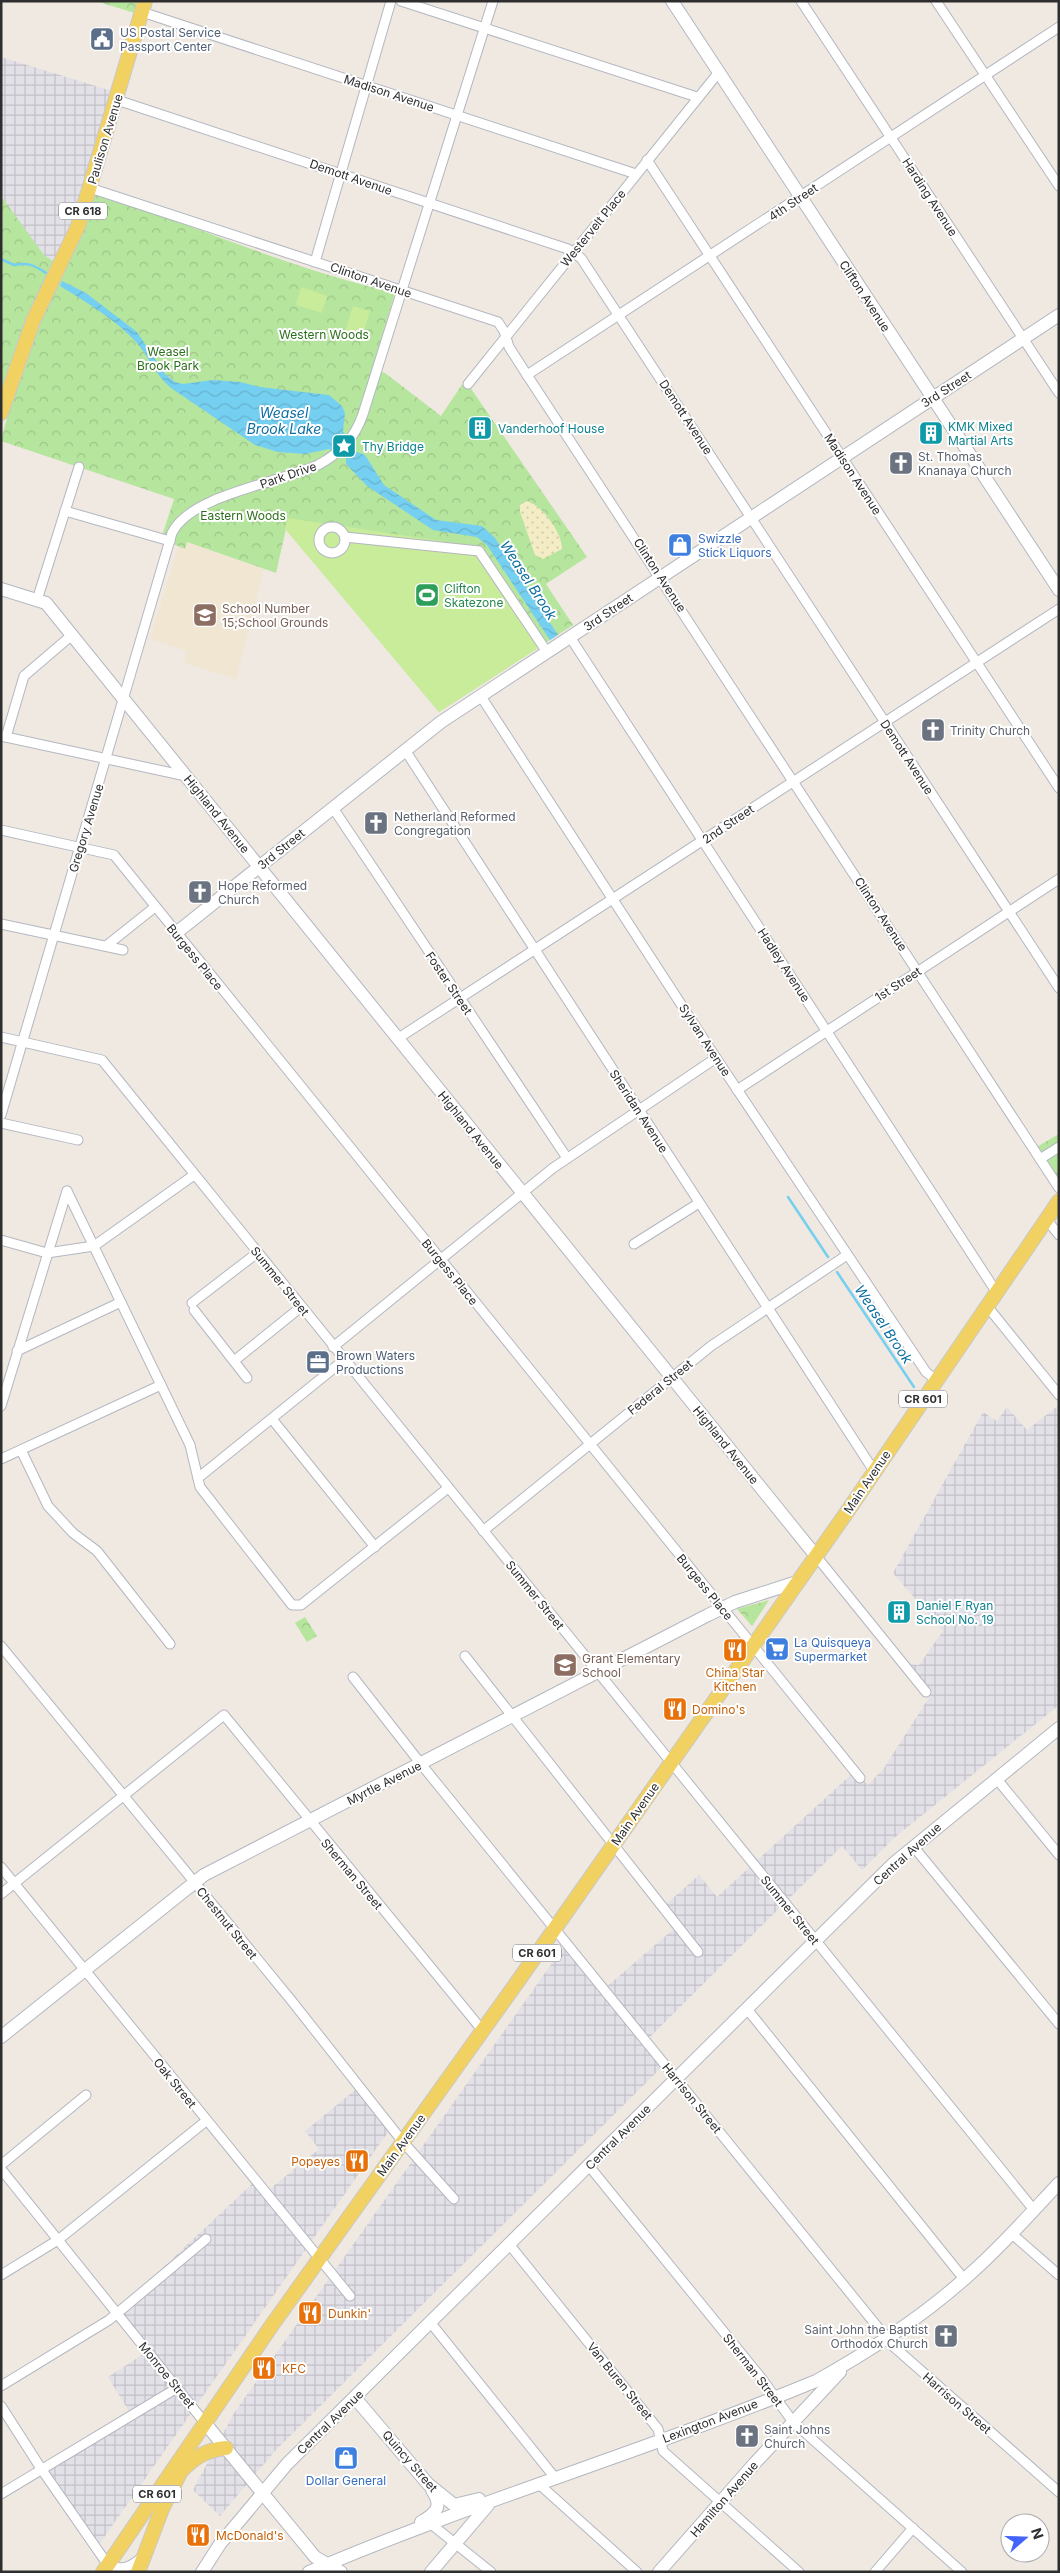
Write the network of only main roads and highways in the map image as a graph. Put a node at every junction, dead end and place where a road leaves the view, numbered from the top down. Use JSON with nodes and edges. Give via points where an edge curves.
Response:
{"nodes":[{"id":1,"x":672,"y":1,"type":"edge"},
{"id":2,"x":144,"y":7,"type":"edge"},
{"id":3,"x":1059,"y":315,"type":"edge"},
{"id":4,"x":932,"y":398,"type":"junction"},
{"id":5,"x":1,"y":413,"type":"edge"},
{"id":6,"x":1,"y":589,"type":"edge"},
{"id":7,"x":1059,"y":590,"type":"edge"},
{"id":8,"x":260,"y":867,"type":"junction"},
{"id":9,"x":176,"y":933,"type":"road end"},
{"id":10,"x":1059,"y":1201,"type":"edge"},
{"id":11,"x":816,"y":1556,"type":"junction"},
{"id":12,"x":798,"y":1582,"type":"junction"},
{"id":13,"x":1059,"y":1728,"type":"edge"},
{"id":14,"x":1,"y":2037,"type":"edge"},
{"id":15,"x":1059,"y":2183,"type":"edge"},
{"id":16,"x":850,"y":2361,"type":"junction"},
{"id":17,"x":355,"y":2398,"type":"junction"},
{"id":18,"x":205,"y":2423,"type":"junction"},
{"id":19,"x":226,"y":2448,"type":"junction"},
{"id":20,"x":181,"y":2471,"type":"junction"},
{"id":21,"x":428,"y":2484,"type":"junction"},
{"id":22,"x":262,"y":2492,"type":"junction"},
{"id":23,"x":504,"y":2497,"type":"junction"},
{"id":24,"x":490,"y":2503,"type":"junction"},
{"id":25,"x":384,"y":2541,"type":"junction"},
{"id":26,"x":327,"y":2564,"type":"junction"},
{"id":27,"x":105,"y":2568,"type":"edge"},
{"id":28,"x":138,"y":2572,"type":"edge"},
{"id":29,"x":202,"y":2572,"type":"edge"},
{"id":30,"x":309,"y":2572,"type":"edge"},
{"id":31,"x":341,"y":2572,"type":"edge"},
{"id":32,"x":431,"y":2572,"type":"edge"},
{"id":33,"x":659,"y":2572,"type":"edge"}],
"edges":[{"from":1,"to":4,"type":"main road","name":"Clifton Avenue"},
{"from":2,"to":5,"type":"main road","name":"Paulison Avenue","number":"CR 618","via":[[71,242],[33,321]]},
{"from":3,"to":4,"type":"main road","name":"3rd Street"},
{"from":4,"to":7,"type":"main road","name":"Clifton Avenue"},
{"from":4,"to":8,"type":"main road","name":"3rd Street","via":[[441,722]]},
{"from":6,"to":8,"type":"main road","name":"Highland Avenue","via":[[46,603]]},
{"from":8,"to":9,"type":"main road","name":"3rd Street"},
{"from":8,"to":11,"type":"main road","name":"Highland Avenue"},
{"from":10,"to":11,"type":"main road","name":"Main Avenue","number":"CR 601"},
{"from":11,"to":12,"type":"main road","name":"Main Avenue","number":"CR 601"},
{"from":12,"to":14,"type":"main road","name":"Myrtle Avenue","via":[[722,1608],[193,1881]]},
{"from":12,"to":18,"type":"main road","name":"Main Avenue","number":"CR 601"},
{"from":13,"to":17,"type":"main road","name":"Central Avenue","via":[[913,1846]]},
{"from":15,"to":16,"type":"main road","name":"Lexington Avenue","via":[[964,2279],[924,2311]]},
{"from":16,"to":23,"type":"main road","name":"Lexington Avenue","via":[[816,2380],[773,2397]]},
{"from":16,"to":33,"type":"main road","name":"Hamilton Avenue"},
{"from":17,"to":21,"type":"main road","name":"Quincy Street"},
{"from":17,"to":22,"type":"main road","name":"Central Avenue"},
{"from":18,"to":19,"type":"main road","name":"Monroe Street"},
{"from":18,"to":20,"type":"main road","name":"Main Avenue","number":"CR 601"},
{"from":18,"to":27,"type":"main road","name":"Main Avenue","number":"CR 601"},
{"from":19,"to":20,"type":"main road","via":[[202,2453]]},
{"from":19,"to":22,"type":"main road","name":"Monroe Street"},
{"from":20,"to":28,"type":"main road","name":"Main Avenue","number":"CR 601","via":[[162,2509]]},
{"from":21,"to":23,"type":"main road","name":"Quincy Street","via":[[454,2505],[489,2496]]},
{"from":21,"to":25,"type":"main road","via":[[439,2502],[437,2512]]},
{"from":22,"to":26,"type":"main road","name":"Monroe Street","via":[[314,2556]]},
{"from":22,"to":29,"type":"main road","name":"Central Avenue"},
{"from":23,"to":24,"type":"main road","name":"Lexington Avenue"},
{"from":24,"to":25,"type":"main road","name":"Lexington Avenue"},
{"from":24,"to":32,"type":"main road"},
{"from":25,"to":26,"type":"main road","name":"Lexington Avenue"},
{"from":26,"to":30,"type":"main road","name":"Lexington Avenue"},
{"from":26,"to":31,"type":"main road","name":"Monroe Street"}]}
